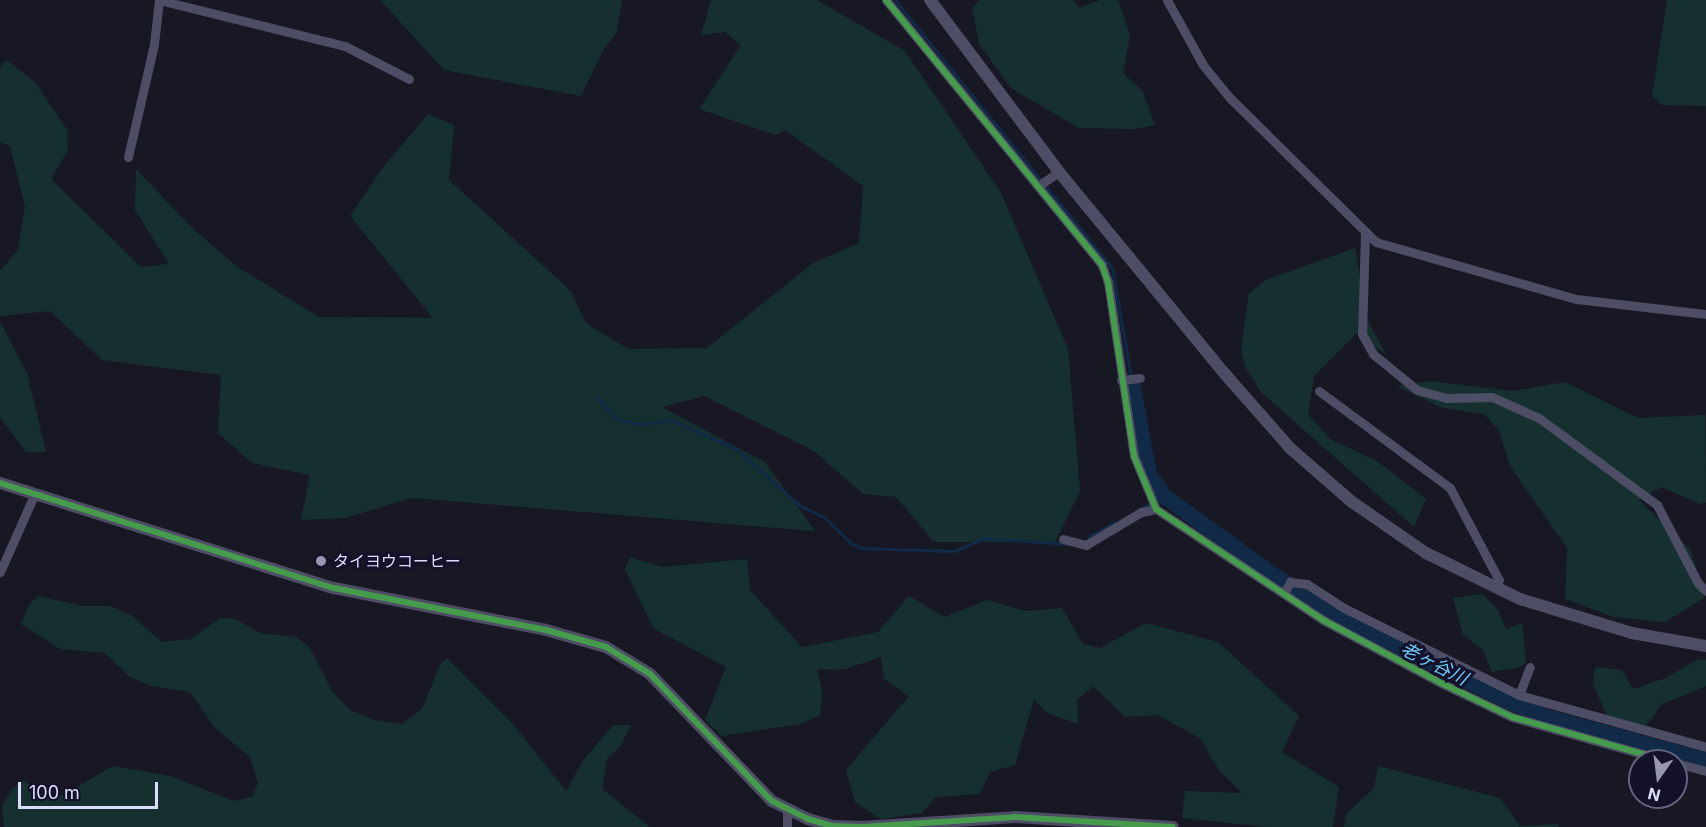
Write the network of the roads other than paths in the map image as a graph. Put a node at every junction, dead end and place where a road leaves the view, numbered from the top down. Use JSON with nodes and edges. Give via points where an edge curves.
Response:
{"nodes":[{"id":1,"x":159,"y":0,"type":"edge"},
{"id":2,"x":886,"y":0,"type":"edge"},
{"id":3,"x":930,"y":0,"type":"edge"},
{"id":4,"x":1167,"y":0,"type":"edge"},
{"id":5,"x":409,"y":79,"type":"dead end"},
{"id":6,"x":128,"y":157,"type":"dead end"},
{"id":7,"x":1055,"y":174,"type":"junction"},
{"id":8,"x":1039,"y":185,"type":"junction"},
{"id":9,"x":1365,"y":234,"type":"junction"},
{"id":10,"x":1706,"y":314,"type":"edge"},
{"id":11,"x":1140,"y":378,"type":"dead end"},
{"id":12,"x":1121,"y":380,"type":"junction"},
{"id":13,"x":1319,"y":391,"type":"dead end"},
{"id":14,"x":0,"y":483,"type":"edge"},
{"id":15,"x":35,"y":493,"type":"junction"},
{"id":16,"x":1153,"y":505,"type":"junction"},
{"id":17,"x":1063,"y":539,"type":"dead end"},
{"id":18,"x":0,"y":572,"type":"edge"},
{"id":19,"x":1495,"y":588,"type":"junction"},
{"id":20,"x":1706,"y":591,"type":"edge"},
{"id":21,"x":1284,"y":593,"type":"junction"},
{"id":22,"x":1706,"y":646,"type":"edge"},
{"id":23,"x":1530,"y":667,"type":"dead end"},
{"id":24,"x":1520,"y":695,"type":"junction"},
{"id":25,"x":1706,"y":747,"type":"edge"},
{"id":26,"x":1628,"y":750,"type":"edge"},
{"id":27,"x":1688,"y":766,"type":"edge"},
{"id":28,"x":1706,"y":771,"type":"edge"},
{"id":29,"x":786,"y":810,"type":"junction"},
{"id":30,"x":787,"y":827,"type":"edge"},
{"id":31,"x":1173,"y":827,"type":"edge"}],
"edges":[{"from":1,"to":5,"type":"street","via":[[345,46]]},
{"from":1,"to":6,"type":"street","via":[[154,44]]},
{"from":2,"to":8,"type":"street"},
{"from":3,"to":7,"type":"street"},
{"from":4,"to":9,"type":"street","via":[[1212,76]]},
{"from":7,"to":8,"type":"street"},
{"from":7,"to":19,"type":"street","via":[[1291,449],[1352,502],[1426,553]]},
{"from":8,"to":12,"type":"street","via":[[1102,266],[1108,282]]},
{"from":9,"to":10,"type":"street","via":[[1398,251],[1576,298]]},
{"from":9,"to":20,"type":"street","via":[[1362,334],[1372,354],[1417,390],[1446,398],[1492,398],[1539,418],[1657,505],[1698,584]]},
{"from":11,"to":12,"type":"street"},
{"from":12,"to":16,"type":"street","via":[[1134,456]]},
{"from":13,"to":19,"type":"street","via":[[1450,488],[1498,580]]},
{"from":14,"to":15,"type":"street"},
{"from":15,"to":18,"type":"street"},
{"from":15,"to":29,"type":"street","via":[[334,588],[546,630],[606,647],[651,674],[737,768]]},
{"from":16,"to":17,"type":"street","via":[[1086,545]]},
{"from":16,"to":21,"type":"street"},
{"from":19,"to":22,"type":"street","via":[[1566,615],[1632,633]]},
{"from":21,"to":24,"type":"street","via":[[1295,580],[1344,609]]},
{"from":21,"to":26,"type":"street","via":[[1323,620],[1512,717]]},
{"from":23,"to":24,"type":"street"},
{"from":24,"to":25,"type":"street"},
{"from":27,"to":28,"type":"street"},
{"from":29,"to":30,"type":"street"},
{"from":29,"to":31,"type":"street","via":[[832,826],[1015,817]]}]}
